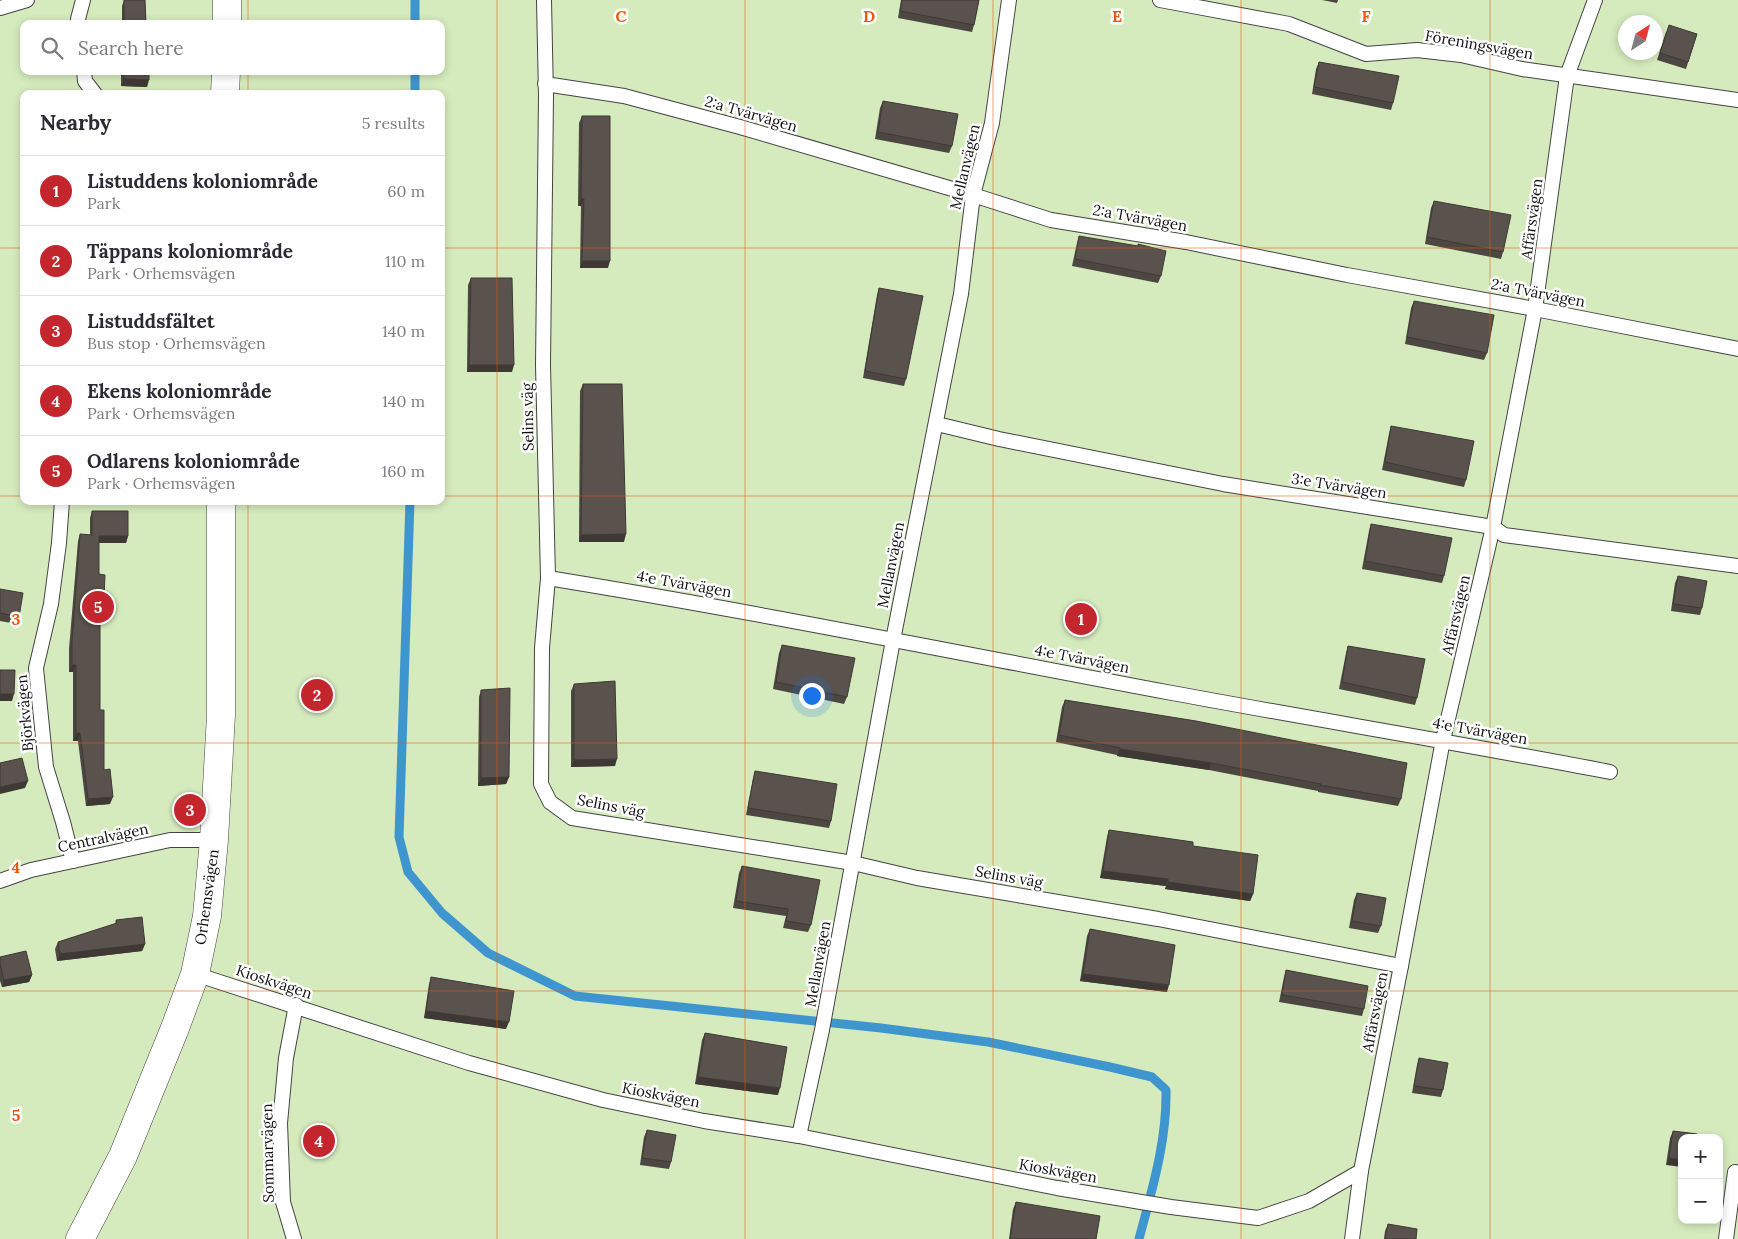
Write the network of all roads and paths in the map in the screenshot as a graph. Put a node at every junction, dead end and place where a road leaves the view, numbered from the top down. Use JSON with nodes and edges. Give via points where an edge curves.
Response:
{"nodes":[{"id":1,"x":27,"y":0,"type":"edge"},
{"id":2,"x":83,"y":0,"type":"edge"},
{"id":3,"x":227,"y":0,"type":"edge"},
{"id":4,"x":544,"y":0,"type":"edge"},
{"id":5,"x":1009,"y":0,"type":"edge"},
{"id":6,"x":1160,"y":0,"type":"edge"},
{"id":7,"x":1594,"y":0,"type":"edge"},
{"id":8,"x":0,"y":8,"type":"edge"},
{"id":9,"x":78,"y":20,"type":"edge"},
{"id":10,"x":227,"y":20,"type":"edge"},
{"id":11,"x":84,"y":75,"type":"edge"},
{"id":12,"x":226,"y":75,"type":"edge"},
{"id":13,"x":1567,"y":76,"type":"junction"},
{"id":14,"x":545,"y":84,"type":"junction"},
{"id":15,"x":91,"y":90,"type":"edge"},
{"id":16,"x":225,"y":90,"type":"edge"},
{"id":17,"x":1738,"y":100,"type":"edge"},
{"id":18,"x":973,"y":195,"type":"junction"},
{"id":19,"x":1534,"y":309,"type":"junction"},
{"id":20,"x":1738,"y":349,"type":"edge"},
{"id":21,"x":937,"y":424,"type":"junction"},
{"id":22,"x":62,"y":505,"type":"edge"},
{"id":23,"x":221,"y":505,"type":"edge"},
{"id":24,"x":1493,"y":527,"type":"junction"},
{"id":25,"x":1738,"y":566,"type":"edge"},
{"id":26,"x":548,"y":578,"type":"junction"},
{"id":27,"x":893,"y":640,"type":"junction"},
{"id":28,"x":1443,"y":740,"type":"junction"},
{"id":29,"x":1610,"y":772,"type":"dead end"},
{"id":30,"x":214,"y":840,"type":"junction"},
{"id":31,"x":73,"y":861,"type":"junction"},
{"id":32,"x":853,"y":863,"type":"junction"},
{"id":33,"x":0,"y":881,"type":"edge"},
{"id":34,"x":1401,"y":966,"type":"junction"},
{"id":35,"x":195,"y":974,"type":"junction"},
{"id":36,"x":296,"y":1006,"type":"junction"},
{"id":37,"x":799,"y":1136,"type":"junction"},
{"id":38,"x":1360,"y":1172,"type":"junction"},
{"id":39,"x":1735,"y":1172,"type":"dead end"},
{"id":40,"x":80,"y":1239,"type":"edge"},
{"id":41,"x":294,"y":1239,"type":"edge"},
{"id":42,"x":1352,"y":1239,"type":"edge"},
{"id":43,"x":1726,"y":1239,"type":"edge"}],
"edges":[{"from":1,"to":8,"type":"lane"},
{"from":2,"to":9,"type":"lane"},
{"from":3,"to":10,"type":"street"},
{"from":4,"to":14,"type":"lane","name":"Selins väg"},
{"from":5,"to":18,"type":"lane","name":"Mellanvägen","via":[[992,123]]},
{"from":6,"to":13,"type":"lane","name":"Föreningsvägen","via":[[1289,24],[1366,54],[1417,50]]},
{"from":7,"to":13,"type":"lane","name":"Affärsvägen"},
{"from":11,"to":15,"type":"lane"},
{"from":12,"to":16,"type":"street"},
{"from":13,"to":17,"type":"lane","name":"Föreningsvägen"},
{"from":13,"to":19,"type":"lane","name":"Affärsvägen"},
{"from":14,"to":18,"type":"lane","name":"2:a Tvärvägen","via":[[624,96]]},
{"from":14,"to":26,"type":"lane","name":"Selins väg","via":[[543,365]]},
{"from":18,"to":19,"type":"lane","name":"2:a Tvärvägen","via":[[1051,220],[1186,242]]},
{"from":18,"to":21,"type":"lane","name":"Mellanvägen","via":[[961,294]]},
{"from":19,"to":20,"type":"lane","name":"2:a Tvärvägen"},
{"from":19,"to":24,"type":"lane","name":"Affärsvägen"},
{"from":21,"to":24,"type":"lane","name":"3:e Tvärvägen","via":[[1222,484]]},
{"from":21,"to":27,"type":"lane","name":"Mellanvägen"},
{"from":22,"to":31,"type":"lane","name":"Björkvägen","via":[[51,604],[36,668],[46,767]]},
{"from":23,"to":30,"type":"street","name":"Orhemsvägen","via":[[221,715]]},
{"from":24,"to":25,"type":"lane","name":"3:e Tvärvägen","via":[[1504,535]]},
{"from":24,"to":28,"type":"lane","name":"Affärsvägen"},
{"from":26,"to":27,"type":"lane","name":"4:e Tvärvägen"},
{"from":26,"to":32,"type":"lane","name":"Selins väg","via":[[542,648],[541,784],[550,802],[572,818]]},
{"from":27,"to":28,"type":"lane","name":"4:e Tvärvägen","via":[[1315,720]]},
{"from":27,"to":32,"type":"lane","name":"Mellanvägen"},
{"from":28,"to":29,"type":"lane","name":"4:e Tvärvägen"},
{"from":28,"to":34,"type":"lane","name":"Affärsvägen"},
{"from":30,"to":31,"type":"lane","name":"Centralvägen","via":[[170,840]]},
{"from":30,"to":35,"type":"street","name":"Orhemsvägen","via":[[207,916]]},
{"from":31,"to":33,"type":"lane","name":"Centralvägen"},
{"from":32,"to":34,"type":"lane","name":"Selins väg","via":[[916,878],[1158,919]]},
{"from":32,"to":37,"type":"lane","name":"Mellanvägen"},
{"from":34,"to":38,"type":"lane","name":"Affärsvägen"},
{"from":35,"to":36,"type":"lane","name":"Kioskvägen"},
{"from":35,"to":40,"type":"street","name":"Orhemsvägen","via":[[123,1156]]},
{"from":36,"to":37,"type":"lane","name":"Kioskvägen","via":[[469,1063],[602,1100]]},
{"from":36,"to":41,"type":"lane","name":"Sommarvägen","via":[[286,1058],[280,1123],[283,1202]]},
{"from":37,"to":38,"type":"lane","name":"Kioskvägen","via":[[1057,1188],[1258,1218],[1309,1201]]},
{"from":38,"to":42,"type":"lane","name":"Affärsvägen"},
{"from":39,"to":43,"type":"lane"}]}
